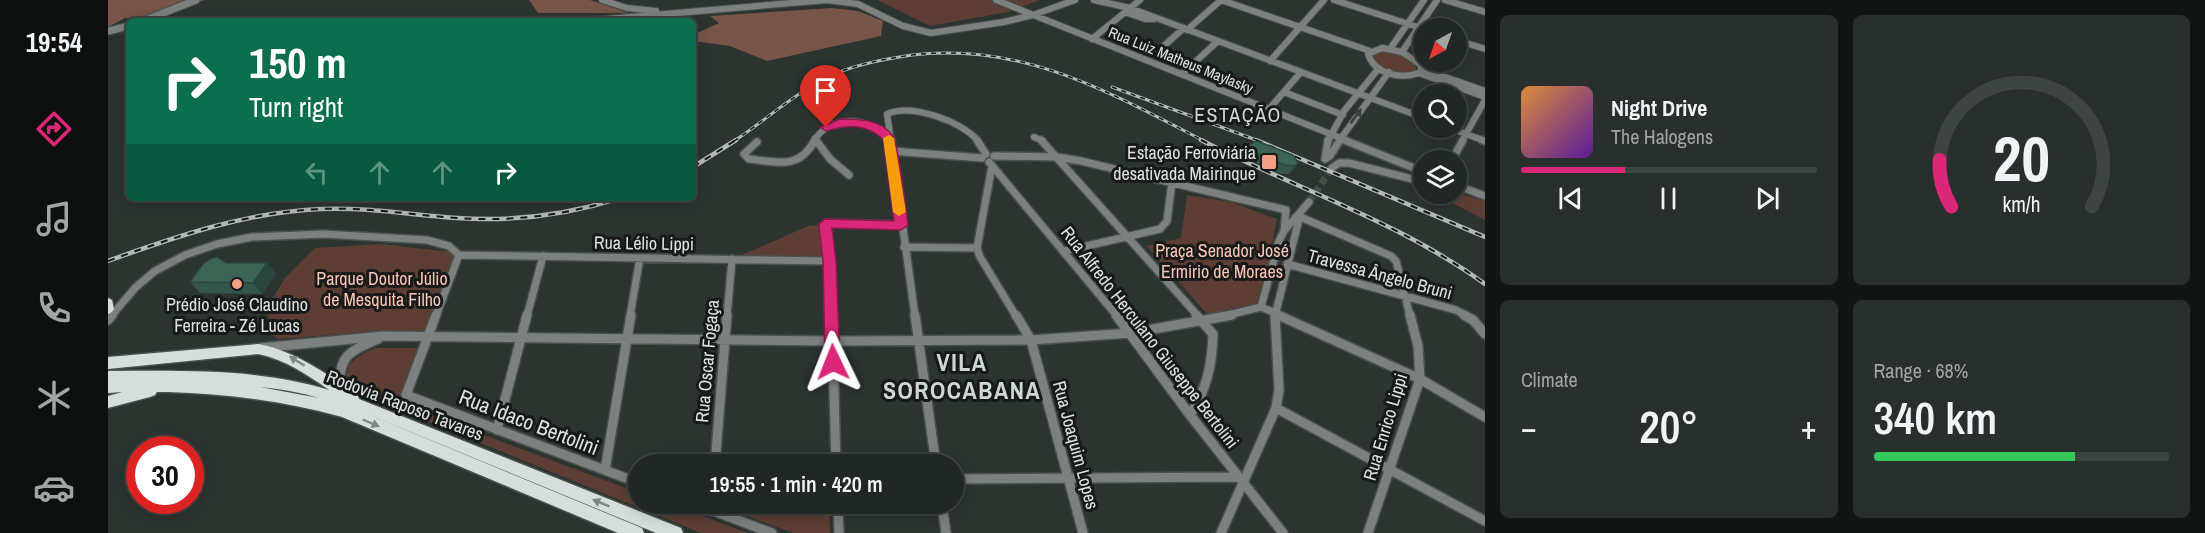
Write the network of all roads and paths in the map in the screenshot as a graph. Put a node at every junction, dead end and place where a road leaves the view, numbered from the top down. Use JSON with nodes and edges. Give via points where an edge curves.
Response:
{"nodes":[{"id":1,"x":196,"y":0,"type":"edge"},
{"id":2,"x":602,"y":0,"type":"edge"},
{"id":3,"x":996,"y":0,"type":"edge"},
{"id":4,"x":1075,"y":0,"type":"edge"},
{"id":5,"x":1094,"y":0,"type":"edge"},
{"id":6,"x":1140,"y":0,"type":"edge"},
{"id":7,"x":1221,"y":0,"type":"edge"},
{"id":8,"x":1324,"y":0,"type":"edge"},
{"id":9,"x":1334,"y":0,"type":"edge"},
{"id":10,"x":1424,"y":0,"type":"edge"},
{"id":11,"x":1437,"y":0,"type":"edge"},
{"id":12,"x":1445,"y":0,"type":"edge"},
{"id":13,"x":709,"y":9,"type":"junction"},
{"id":14,"x":1128,"y":10,"type":"junction"},
{"id":15,"x":1485,"y":12,"type":"edge"},
{"id":16,"x":1033,"y":15,"type":"junction"},
{"id":17,"x":150,"y":18,"type":"edge"},
{"id":18,"x":616,"y":18,"type":"edge"},
{"id":19,"x":1427,"y":18,"type":"edge"},
{"id":20,"x":1408,"y":24,"type":"junction"},
{"id":21,"x":1413,"y":26,"type":"edge"},
{"id":22,"x":126,"y":27,"type":"edge"},
{"id":23,"x":1299,"y":27,"type":"junction"},
{"id":24,"x":1186,"y":29,"type":"junction"},
{"id":25,"x":108,"y":31,"type":"edge"},
{"id":26,"x":1413,"y":38,"type":"edge"},
{"id":27,"x":1092,"y":39,"type":"junction"},
{"id":28,"x":1218,"y":41,"type":"junction"},
{"id":29,"x":1467,"y":43,"type":"edge"},
{"id":30,"x":1390,"y":49,"type":"junction"},
{"id":31,"x":1485,"y":49,"type":"edge"},
{"id":32,"x":1370,"y":51,"type":"junction"},
{"id":33,"x":1157,"y":52,"type":"dead end"},
{"id":34,"x":1402,"y":52,"type":"junction"},
{"id":35,"x":1413,"y":58,"type":"edge"},
{"id":36,"x":1269,"y":61,"type":"junction"},
{"id":37,"x":1379,"y":68,"type":"junction"},
{"id":38,"x":1301,"y":72,"type":"junction"},
{"id":39,"x":1389,"y":72,"type":"junction"},
{"id":40,"x":1417,"y":72,"type":"edge"},
{"id":41,"x":1422,"y":72,"type":"edge"},
{"id":42,"x":1423,"y":72,"type":"edge"},
{"id":43,"x":1182,"y":74,"type":"junction"},
{"id":44,"x":1485,"y":91,"type":"edge"},
{"id":45,"x":1284,"y":92,"type":"junction"},
{"id":46,"x":1359,"y":93,"type":"junction"},
{"id":47,"x":1370,"y":97,"type":"junction"},
{"id":48,"x":1485,"y":98,"type":"edge"},
{"id":49,"x":1269,"y":109,"type":"junction"},
{"id":50,"x":1413,"y":114,"type":"edge"},
{"id":51,"x":1343,"y":115,"type":"junction"},
{"id":52,"x":1330,"y":133,"type":"junction"},
{"id":53,"x":1467,"y":134,"type":"joint"},
{"id":54,"x":1034,"y":137,"type":"dead end"},
{"id":55,"x":815,"y":138,"type":"junction"},
{"id":56,"x":889,"y":138,"type":"junction"},
{"id":57,"x":1341,"y":138,"type":"junction"},
{"id":58,"x":1485,"y":141,"type":"edge"},
{"id":59,"x":758,"y":142,"type":"dead end"},
{"id":60,"x":891,"y":151,"type":"junction"},
{"id":61,"x":1058,"y":157,"type":"junction"},
{"id":62,"x":989,"y":159,"type":"junction"},
{"id":63,"x":1413,"y":167,"type":"edge"},
{"id":64,"x":1332,"y":168,"type":"dead end"},
{"id":65,"x":849,"y":175,"type":"dead end"},
{"id":66,"x":1413,"y":179,"type":"edge"},
{"id":67,"x":1172,"y":182,"type":"junction"},
{"id":68,"x":1467,"y":189,"type":"edge"},
{"id":69,"x":1467,"y":193,"type":"edge"},
{"id":70,"x":1484,"y":196,"type":"edge"},
{"id":71,"x":1309,"y":202,"type":"tunnel mouth"},
{"id":72,"x":1300,"y":216,"type":"junction"},
{"id":73,"x":901,"y":225,"type":"junction"},
{"id":74,"x":1284,"y":231,"type":"junction"},
{"id":75,"x":1126,"y":238,"type":"junction"},
{"id":76,"x":904,"y":247,"type":"junction"},
{"id":77,"x":977,"y":248,"type":"junction"},
{"id":78,"x":1065,"y":251,"type":"junction"},
{"id":79,"x":459,"y":255,"type":"junction"},
{"id":80,"x":543,"y":256,"type":"junction"},
{"id":81,"x":640,"y":258,"type":"junction"},
{"id":82,"x":732,"y":259,"type":"junction"},
{"id":83,"x":830,"y":261,"type":"junction"},
{"id":84,"x":1287,"y":264,"type":"junction"},
{"id":85,"x":1405,"y":295,"type":"junction"},
{"id":86,"x":108,"y":303,"type":"edge"},
{"id":87,"x":1261,"y":307,"type":"junction"},
{"id":88,"x":108,"y":309,"type":"edge"},
{"id":89,"x":1275,"y":312,"type":"junction"},
{"id":90,"x":108,"y":320,"type":"edge"},
{"id":91,"x":1202,"y":320,"type":"junction"},
{"id":92,"x":1131,"y":333,"type":"junction"},
{"id":93,"x":1485,"y":334,"type":"edge"},
{"id":94,"x":382,"y":336,"type":"junction"},
{"id":95,"x":429,"y":338,"type":"junction"},
{"id":96,"x":521,"y":338,"type":"junction"},
{"id":97,"x":725,"y":339,"type":"junction"},
{"id":98,"x":627,"y":340,"type":"junction"},
{"id":99,"x":1031,"y":340,"type":"junction"},
{"id":100,"x":832,"y":341,"type":"junction"},
{"id":101,"x":918,"y":342,"type":"junction"},
{"id":102,"x":258,"y":349,"type":"junction"},
{"id":103,"x":108,"y":363,"type":"edge"},
{"id":104,"x":108,"y":377,"type":"edge"},
{"id":105,"x":1420,"y":379,"type":"junction"},
{"id":106,"x":174,"y":386,"type":"junction"},
{"id":107,"x":108,"y":387,"type":"edge"},
{"id":108,"x":341,"y":391,"type":"junction"},
{"id":109,"x":108,"y":402,"type":"edge"},
{"id":110,"x":1276,"y":408,"type":"junction"},
{"id":111,"x":1190,"y":415,"type":"junction"},
{"id":112,"x":1485,"y":417,"type":"edge"},
{"id":113,"x":402,"y":422,"type":"junction"},
{"id":114,"x":497,"y":430,"type":"junction"},
{"id":115,"x":716,"y":454,"type":"edge"},
{"id":116,"x":836,"y":454,"type":"edge"},
{"id":117,"x":934,"y":454,"type":"edge"},
{"id":118,"x":605,"y":470,"type":"junction"},
{"id":119,"x":1390,"y":471,"type":"junction"},
{"id":120,"x":1067,"y":477,"type":"junction"},
{"id":121,"x":1238,"y":477,"type":"junction"},
{"id":122,"x":624,"y":478,"type":"junction"},
{"id":123,"x":628,"y":478,"type":"edge"},
{"id":124,"x":628,"y":479,"type":"edge"},
{"id":125,"x":964,"y":479,"type":"edge"},
{"id":126,"x":1244,"y":485,"type":"junction"},
{"id":127,"x":722,"y":514,"type":"edge"},
{"id":128,"x":838,"y":514,"type":"edge"},
{"id":129,"x":943,"y":514,"type":"edge"},
{"id":130,"x":1485,"y":521,"type":"edge"},
{"id":131,"x":636,"y":533,"type":"edge"},
{"id":132,"x":675,"y":533,"type":"edge"},
{"id":133,"x":772,"y":533,"type":"edge"},
{"id":134,"x":839,"y":533,"type":"edge"},
{"id":135,"x":946,"y":533,"type":"edge"},
{"id":136,"x":1083,"y":533,"type":"edge"},
{"id":137,"x":1221,"y":533,"type":"edge"},
{"id":138,"x":1283,"y":533,"type":"edge"},
{"id":139,"x":1368,"y":533,"type":"edge"}],
"edges":[{"from":1,"to":17,"type":"street"},
{"from":2,"to":13,"type":"street","via":[[644,10]]},
{"from":3,"to":16,"type":"street","name":"Rua Luiz Matheus Maylasky"},
{"from":4,"to":16,"type":"street"},
{"from":5,"to":14,"type":"street"},
{"from":6,"to":14,"type":"street"},
{"from":7,"to":23,"type":"street"},
{"from":7,"to":24,"type":"street"},
{"from":8,"to":23,"type":"street"},
{"from":9,"to":20,"type":"street"},
{"from":10,"to":20,"type":"street"},
{"from":11,"to":19,"type":"street"},
{"from":12,"to":15,"type":"street"},
{"from":13,"to":16,"type":"street","via":[[838,1],[869,8],[903,26],[932,33]]},
{"from":13,"to":18,"type":"street"},
{"from":14,"to":24,"type":"street"},
{"from":14,"to":27,"type":"street"},
{"from":16,"to":27,"type":"street","name":"Rua Luiz Matheus Maylasky"},
{"from":20,"to":21,"type":"street"},
{"from":20,"to":30,"type":"street"},
{"from":22,"to":25,"type":"street"},
{"from":23,"to":32,"type":"street"},
{"from":23,"to":36,"type":"street"},
{"from":24,"to":28,"type":"street"},
{"from":24,"to":33,"type":"street"},
{"from":26,"to":34,"type":"street"},
{"from":27,"to":43,"type":"street","name":"Rua Luiz Matheus Maylasky"},
{"from":28,"to":36,"type":"street"},
{"from":28,"to":43,"type":"street"},
{"from":29,"to":31,"type":"street"},
{"from":30,"to":32,"type":"street"},
{"from":30,"to":34,"type":"street"},
{"from":32,"to":37,"type":"street","via":[[1367,57]]},
{"from":34,"to":35,"type":"street"},
{"from":36,"to":38,"type":"street"},
{"from":37,"to":39,"type":"street"},
{"from":37,"to":46,"type":"street"},
{"from":38,"to":45,"type":"street"},
{"from":38,"to":46,"type":"street"},
{"from":39,"to":40,"type":"street","via":[[1406,76]]},
{"from":39,"to":47,"type":"street"},
{"from":41,"to":48,"type":"street"},
{"from":42,"to":44,"type":"street"},
{"from":43,"to":49,"type":"street","name":"Rua Luiz Matheus Maylasky"},
{"from":45,"to":49,"type":"street"},
{"from":45,"to":51,"type":"street"},
{"from":46,"to":47,"type":"street"},
{"from":46,"to":51,"type":"street"},
{"from":47,"to":50,"type":"street"},
{"from":57,"to":47,"type":"street","one_way":true},
{"from":48,"to":53,"type":"street"},
{"from":49,"to":52,"type":"street","name":"Rua Luiz Matheus Maylasky"},
{"from":51,"to":52,"type":"street"},
{"from":52,"to":57,"type":"street","name":"Rua Luiz Matheus Maylasky"},
{"from":52,"to":57,"type":"street","via":[[1325,159]]},
{"from":53,"to":58,"type":"street"},
{"from":54,"to":61,"type":"street"},
{"from":55,"to":56,"type":"street","via":[[832,124],[860,123],[877,128]]},
{"from":55,"to":59,"type":"street","via":[[804,156],[791,161],[745,157]]},
{"from":55,"to":65,"type":"street","via":[[830,159]]},
{"from":56,"to":60,"type":"street"},
{"from":56,"to":62,"type":"street","name":"Rua Alfredo Herculano Giuseppe Bertolini","via":[[886,118],[892,111],[914,111],[947,121],[974,138]]},
{"from":57,"to":63,"type":"street","name":"Rua Luiz Matheus Maylasky"},
{"from":60,"to":62,"type":"street"},
{"from":60,"to":73,"type":"street"},
{"from":61,"to":62,"type":"street"},
{"from":61,"to":67,"type":"street"},
{"from":61,"to":75,"type":"street"},
{"from":62,"to":77,"type":"street"},
{"from":62,"to":78,"type":"street","name":"Rua Alfredo Herculano Giuseppe Bertolini"},
{"from":64,"to":66,"type":"street","via":[[1349,163]]},
{"from":67,"to":74,"type":"street","via":[[1286,210]]},
{"from":67,"to":75,"type":"street","via":[[1166,226]]},
{"from":68,"to":70,"type":"street"},
{"from":69,"to":70,"type":"street"},
{"from":71,"to":72,"type":"street"},
{"from":72,"to":74,"type":"street"},
{"from":72,"to":84,"type":"street"},
{"from":72,"to":85,"type":"street","name":"Rua Enrico Lippi","via":[[1391,256],[1396,261]]},
{"from":73,"to":76,"type":"street"},
{"from":73,"to":83,"type":"street","via":[[825,224]]},
{"from":74,"to":87,"type":"street"},
{"from":75,"to":78,"type":"street"},
{"from":75,"to":91,"type":"street"},
{"from":76,"to":77,"type":"street"},
{"from":76,"to":101,"type":"street"},
{"from":77,"to":99,"type":"street","name":"Rua Joaquim Lopes"},
{"from":78,"to":92,"type":"street","name":"Rua Alfredo Herculano Giuseppe Bertolini"},
{"from":79,"to":80,"type":"street","name":"Rua Lélio Lippi"},
{"from":79,"to":90,"type":"street","via":[[442,242],[427,240],[251,236],[212,245],[157,270],[135,288]]},
{"from":79,"to":95,"type":"street"},
{"from":80,"to":81,"type":"street","name":"Rua Lélio Lippi"},
{"from":80,"to":96,"type":"street"},
{"from":81,"to":82,"type":"street","name":"Rua Lélio Lippi"},
{"from":81,"to":98,"type":"street"},
{"from":82,"to":83,"type":"street","name":"Rua Lélio Lippi"},
{"from":82,"to":97,"type":"street","name":"Rua Oscar Fogaça"},
{"from":83,"to":100,"type":"street"},
{"from":84,"to":85,"type":"street","name":"Travessa Ângelo Bruni"},
{"from":84,"to":89,"type":"street"},
{"from":85,"to":93,"type":"street","name":"Travessa Ângelo Bruni","via":[[1464,314]]},
{"from":85,"to":105,"type":"street","name":"Rua Enrico Lippi","via":[[1418,346]]},
{"from":86,"to":88,"type":"highway"},
{"from":87,"to":89,"type":"street"},
{"from":87,"to":91,"type":"street"},
{"from":89,"to":105,"type":"street"},
{"from":89,"to":110,"type":"street","via":[[1279,390]]},
{"from":91,"to":92,"type":"street"},
{"from":91,"to":111,"type":"street","via":[[1213,334],[1210,377],[1203,397]]},
{"from":92,"to":99,"type":"street"},
{"from":92,"to":111,"type":"street","name":"Rua Alfredo Herculano Giuseppe Bertolini"},
{"from":94,"to":95,"type":"street"},
{"from":94,"to":102,"type":"street"},
{"from":94,"to":108,"type":"street","via":[[351,352],[339,365]]},
{"from":95,"to":96,"type":"street"},
{"from":95,"to":114,"type":"street","name":"Rua Idaco Bertolini","via":[[406,396]]},
{"from":96,"to":98,"type":"street"},
{"from":96,"to":114,"type":"street"},
{"from":97,"to":98,"type":"street"},
{"from":97,"to":100,"type":"street"},
{"from":97,"to":115,"type":"street","name":"Rua Oscar Fogaça"},
{"from":98,"to":118,"type":"street"},
{"from":99,"to":101,"type":"street"},
{"from":99,"to":120,"type":"street","name":"Rua Joaquim Lopes"},
{"from":100,"to":101,"type":"street"},
{"from":100,"to":116,"type":"street"},
{"from":101,"to":117,"type":"street"},
{"from":102,"to":103,"type":"highway"},
{"from":108,"to":102,"type":"highway","one_way":true,"via":[[293,357]]},
{"from":104,"to":113,"type":"highway","name":"Rodovia Raposo Tavares","via":[[213,376],[285,384],[345,400]]},
{"from":105,"to":112,"type":"street"},
{"from":105,"to":119,"type":"street","name":"Rua Enrico Lippi"},
{"from":106,"to":107,"type":"highway","name":"Rodovia Raposo Tavares"},
{"from":106,"to":109,"type":"highway"},
{"from":106,"to":131,"type":"highway","name":"Rodovia Raposo Tavares","one_way":true,"via":[[253,391],[300,398],[344,411]]},
{"from":108,"to":113,"type":"highway"},
{"from":110,"to":119,"type":"street"},
{"from":110,"to":126,"type":"street"},
{"from":111,"to":121,"type":"street","name":"Rua Alfredo Herculano Giuseppe Bertolini"},
{"from":132,"to":113,"type":"highway","name":"Rodovia Raposo Tavares","one_way":true},
{"from":114,"to":118,"type":"street","name":"Rua Idaco Bertolini"},
{"from":118,"to":122,"type":"street","name":"Rua Idaco Bertolini"},
{"from":119,"to":130,"type":"street"},
{"from":119,"to":139,"type":"street","name":"Rua Enrico Lippi"},
{"from":120,"to":121,"type":"street"},
{"from":120,"to":125,"type":"street"},
{"from":120,"to":136,"type":"street","name":"Rua Joaquim Lopes"},
{"from":121,"to":126,"type":"street","name":"Rua Alfredo Herculano Giuseppe Bertolini"},
{"from":122,"to":123,"type":"street"},
{"from":122,"to":124,"type":"street","name":"Rua Idaco Bertolini"},
{"from":126,"to":137,"type":"street"},
{"from":126,"to":138,"type":"street","name":"Rua Alfredo Herculano Giuseppe Bertolini"},
{"from":127,"to":133,"type":"street"},
{"from":128,"to":134,"type":"street"},
{"from":129,"to":135,"type":"street"}]}
